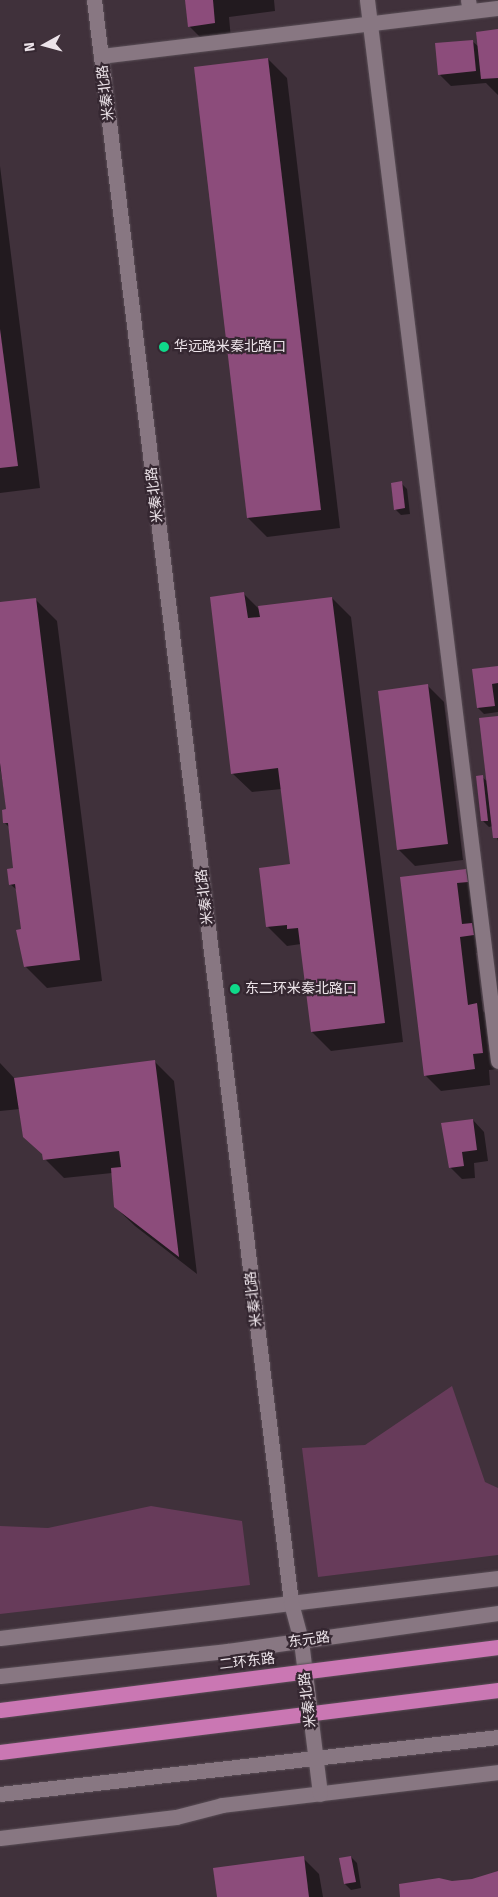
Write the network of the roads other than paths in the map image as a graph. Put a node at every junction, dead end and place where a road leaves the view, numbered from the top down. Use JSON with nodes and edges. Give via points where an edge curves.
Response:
{"nodes":[{"id":1,"x":94,"y":0,"type":"edge"},
{"id":2,"x":367,"y":0,"type":"edge"},
{"id":3,"x":469,"y":6,"type":"edge"},
{"id":4,"x":498,"y":8,"type":"edge"},
{"id":5,"x":370,"y":23,"type":"junction"},
{"id":6,"x":101,"y":56,"type":"junction"},
{"id":7,"x":498,"y":1061,"type":"edge"},
{"id":8,"x":498,"y":1578,"type":"edge"},
{"id":9,"x":291,"y":1603,"type":"junction"},
{"id":10,"x":498,"y":1613,"type":"edge"},
{"id":11,"x":0,"y":1638,"type":"edge"},
{"id":12,"x":301,"y":1641,"type":"junction"},
{"id":13,"x":498,"y":1647,"type":"edge"},
{"id":14,"x":0,"y":1676,"type":"edge"},
{"id":15,"x":498,"y":1690,"type":"edge"},
{"id":16,"x":0,"y":1710,"type":"edge"},
{"id":17,"x":498,"y":1737,"type":"edge"},
{"id":18,"x":0,"y":1752,"type":"edge"},
{"id":19,"x":315,"y":1758,"type":"junction"},
{"id":20,"x":498,"y":1772,"type":"edge"},
{"id":21,"x":0,"y":1794,"type":"edge"},
{"id":22,"x":320,"y":1794,"type":"junction"},
{"id":23,"x":0,"y":1838,"type":"edge"}],
"edges":[{"from":1,"to":6,"type":"street","name":"米秦北路"},
{"from":2,"to":5,"type":"street"},
{"from":3,"to":4,"type":"street"},
{"from":3,"to":5,"type":"street"},
{"from":5,"to":6,"type":"street"},
{"from":5,"to":7,"type":"street"},
{"from":6,"to":9,"type":"street","name":"米秦北路"},
{"from":8,"to":9,"type":"street"},
{"from":9,"to":11,"type":"street"},
{"from":9,"to":12,"type":"street","name":"米秦北路"},
{"from":10,"to":12,"type":"street","name":"东元路"},
{"from":12,"to":14,"type":"street","name":"东元路"},
{"from":12,"to":19,"type":"street","name":"米秦北路"},
{"from":13,"to":16,"type":"highway","name":"二环东路","bridge":true},
{"from":15,"to":18,"type":"highway","bridge":true},
{"from":17,"to":19,"type":"street"},
{"from":19,"to":21,"type":"street"},
{"from":19,"to":22,"type":"street","name":"米秦北路"},
{"from":20,"to":22,"type":"street"},
{"from":22,"to":23,"type":"street","via":[[222,1806],[176,1817]]}]}
